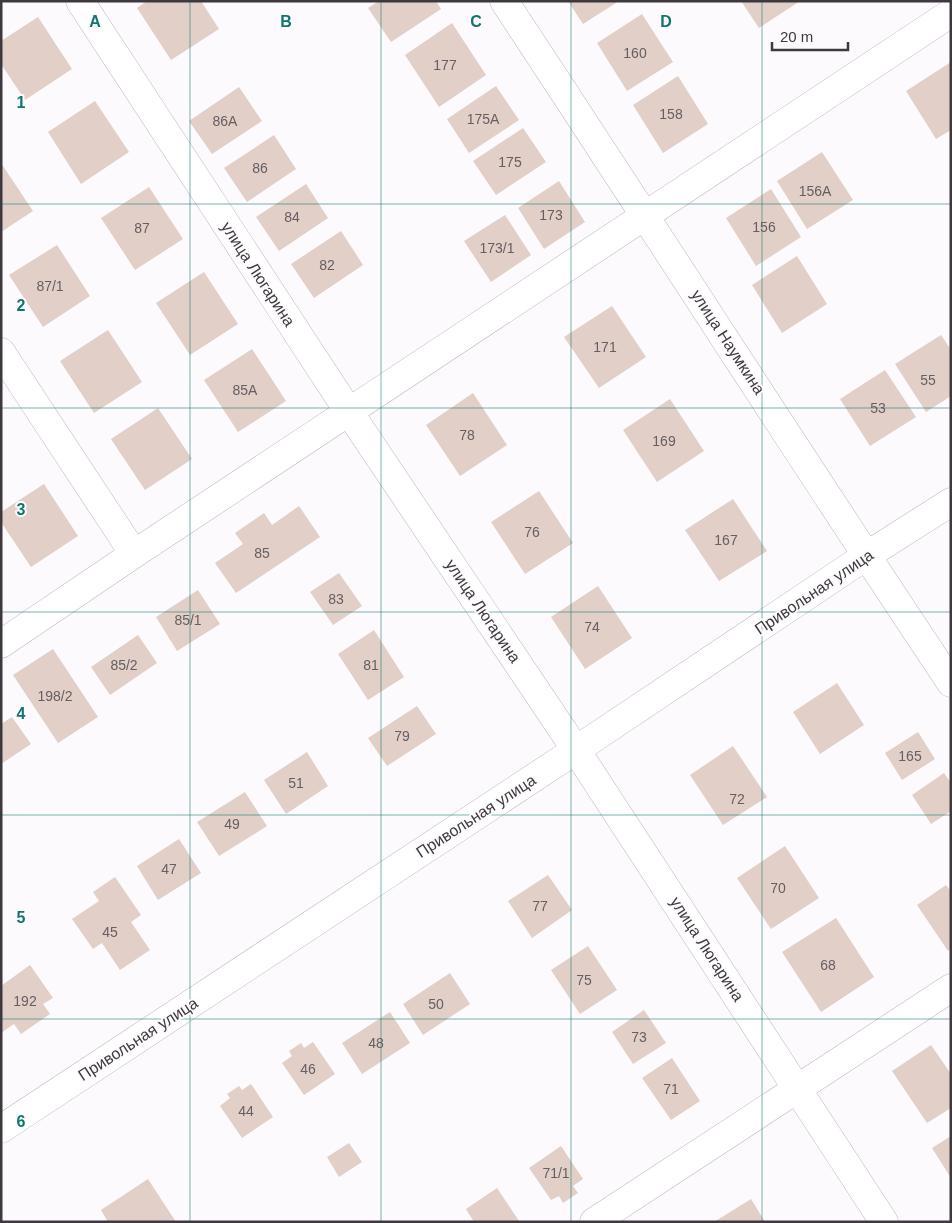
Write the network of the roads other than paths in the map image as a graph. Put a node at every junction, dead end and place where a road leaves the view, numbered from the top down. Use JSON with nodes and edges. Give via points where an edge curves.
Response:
{"nodes":[{"id":1,"x":80,"y":1,"type":"edge"},
{"id":2,"x":504,"y":1,"type":"edge"},
{"id":3,"x":951,"y":13,"type":"edge"},
{"id":4,"x":646,"y":216,"type":"junction"},
{"id":5,"x":1,"y":352,"type":"edge"},
{"id":6,"x":349,"y":412,"type":"junction"},
{"id":7,"x":951,"y":502,"type":"edge"},
{"id":8,"x":134,"y":554,"type":"junction"},
{"id":9,"x":866,"y":556,"type":"junction"},
{"id":10,"x":1,"y":644,"type":"edge"},
{"id":11,"x":951,"y":683,"type":"edge"},
{"id":12,"x":576,"y":750,"type":"junction"},
{"id":13,"x":951,"y":988,"type":"edge"},
{"id":14,"x":799,"y":1088,"type":"junction"},
{"id":15,"x":1,"y":1129,"type":"edge"},
{"id":16,"x":594,"y":1222,"type":"edge"},
{"id":17,"x":884,"y":1222,"type":"edge"}],
"edges":[{"from":1,"to":6,"type":"street","name":"улица Люгарина"},
{"from":2,"to":4,"type":"street","name":"улица Наумкина"},
{"from":3,"to":4,"type":"street"},
{"from":4,"to":6,"type":"street"},
{"from":4,"to":9,"type":"street","name":"улица Наумкина"},
{"from":5,"to":8,"type":"street"},
{"from":6,"to":8,"type":"street"},
{"from":6,"to":12,"type":"street","name":"улица Люгарина"},
{"from":7,"to":9,"type":"street","name":"Привольная улица"},
{"from":8,"to":10,"type":"street"},
{"from":9,"to":11,"type":"street","name":"улица Наумкина"},
{"from":9,"to":12,"type":"street","name":"Привольная улица"},
{"from":12,"to":14,"type":"street","name":"улица Люгарина"},
{"from":12,"to":15,"type":"street","name":"Привольная улица"},
{"from":13,"to":14,"type":"street"},
{"from":14,"to":16,"type":"street"},
{"from":14,"to":17,"type":"street","name":"улица Люгарина"}]}
